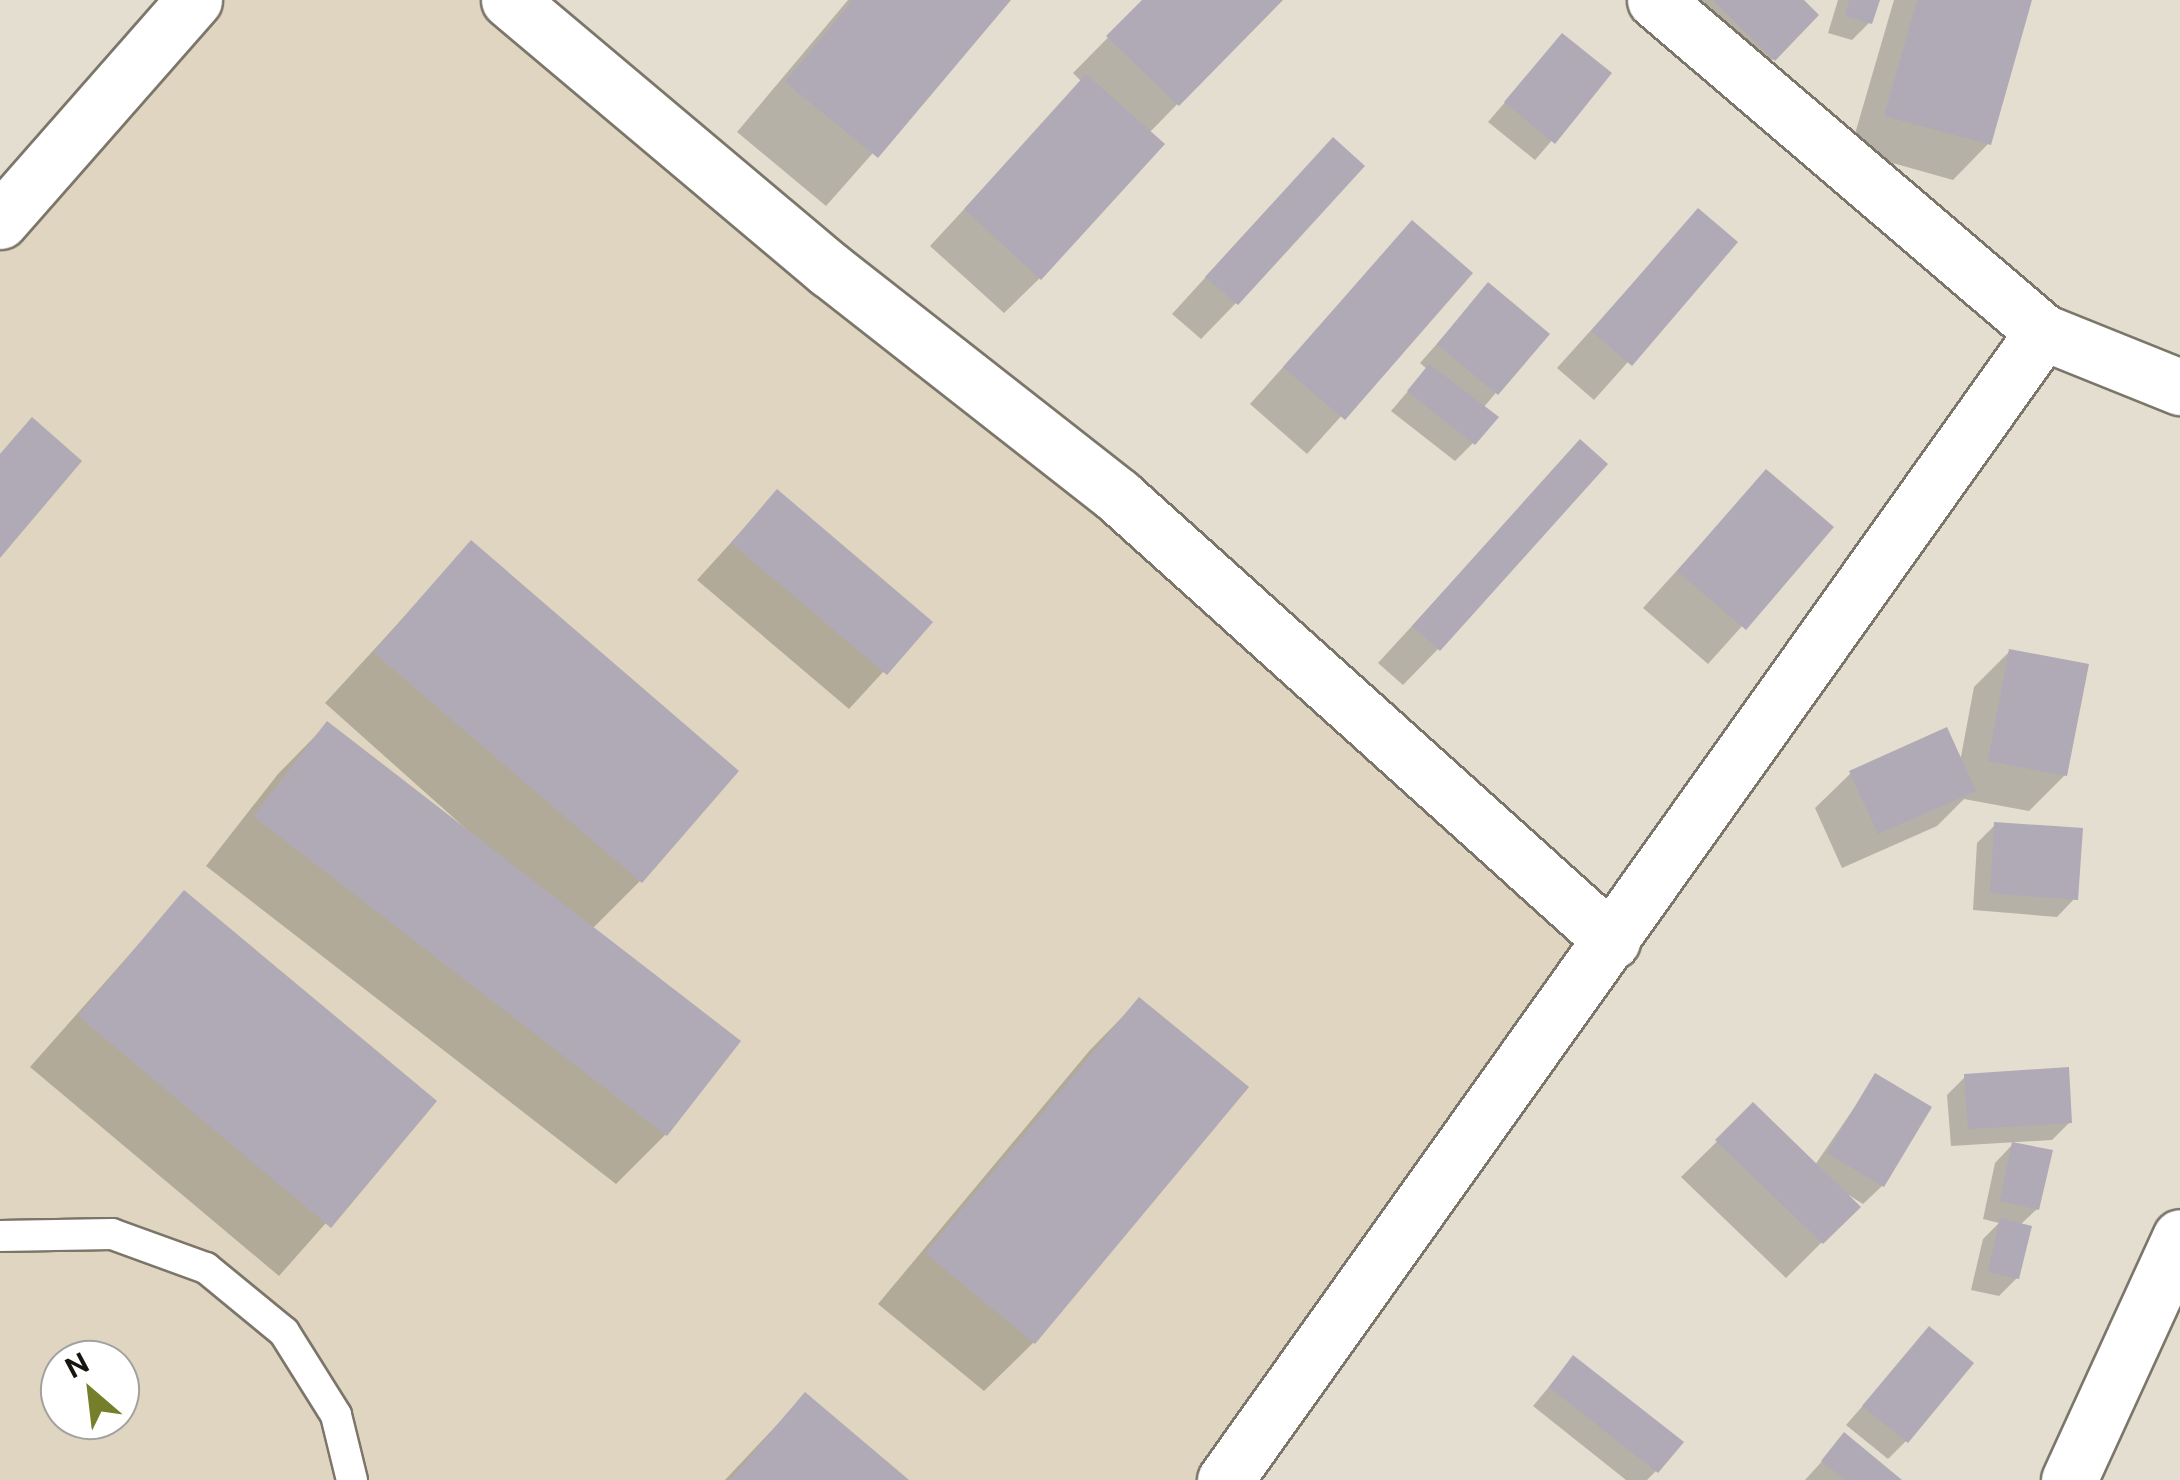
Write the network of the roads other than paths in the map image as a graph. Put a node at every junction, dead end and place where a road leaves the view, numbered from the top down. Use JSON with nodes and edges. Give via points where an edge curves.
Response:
{"nodes":[{"id":1,"x":194,"y":0,"type":"edge"},
{"id":2,"x":509,"y":0,"type":"edge"},
{"id":3,"x":1654,"y":0,"type":"edge"},
{"id":4,"x":0,"y":221,"type":"edge"},
{"id":5,"x":2043,"y":332,"type":"junction"},
{"id":6,"x":2180,"y":387,"type":"edge"},
{"id":7,"x":1612,"y":941,"type":"junction"},
{"id":8,"x":0,"y":1236,"type":"edge"},
{"id":9,"x":2180,"y":1237,"type":"edge"},
{"id":10,"x":352,"y":1480,"type":"edge"},
{"id":11,"x":1225,"y":1480,"type":"edge"},
{"id":12,"x":2070,"y":1480,"type":"edge"}],
"edges":[{"from":1,"to":4,"type":"street"},
{"from":2,"to":7,"type":"street","via":[[830,270],[1118,496]]},
{"from":3,"to":5,"type":"street"},
{"from":5,"to":6,"type":"street"},
{"from":5,"to":7,"type":"street"},
{"from":7,"to":11,"type":"street"},
{"from":8,"to":10,"type":"lane","via":[[112,1234],[206,1268],[284,1332],[336,1415]]},
{"from":9,"to":12,"type":"street"}]}
